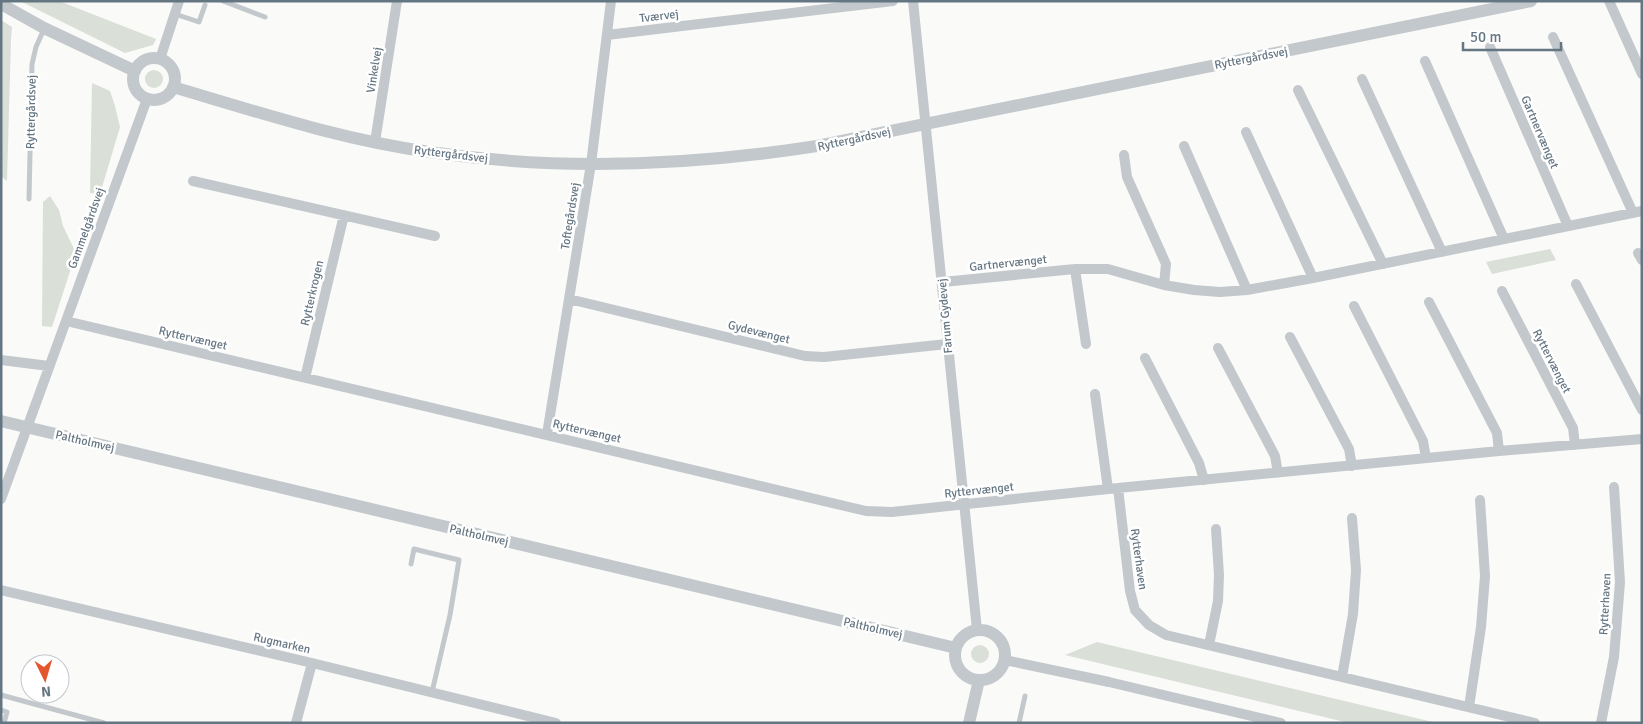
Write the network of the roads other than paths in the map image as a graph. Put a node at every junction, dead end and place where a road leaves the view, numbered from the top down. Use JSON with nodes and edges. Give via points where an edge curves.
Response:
{"nodes":[{"id":1,"x":180,"y":1,"type":"edge"},
{"id":2,"x":223,"y":1,"type":"edge"},
{"id":3,"x":397,"y":1,"type":"edge"},
{"id":4,"x":611,"y":1,"type":"edge"},
{"id":5,"x":893,"y":1,"type":"edge"},
{"id":6,"x":914,"y":1,"type":"edge"},
{"id":7,"x":1531,"y":1,"type":"edge"},
{"id":8,"x":1608,"y":1,"type":"edge"},
{"id":9,"x":1,"y":4,"type":"edge"},
{"id":10,"x":205,"y":5,"type":"dead end"},
{"id":11,"x":175,"y":14,"type":"junction"},
{"id":12,"x":264,"y":17,"type":"dead end"},
{"id":13,"x":44,"y":28,"type":"junction"},
{"id":14,"x":607,"y":35,"type":"junction"},
{"id":15,"x":1553,"y":37,"type":"dead end"},
{"id":16,"x":1490,"y":47,"type":"dead end"},
{"id":17,"x":160,"y":59,"type":"junction"},
{"id":18,"x":1425,"y":61,"type":"dead end"},
{"id":19,"x":135,"y":71,"type":"junction"},
{"id":20,"x":1642,"y":74,"type":"edge"},
{"id":21,"x":1362,"y":79,"type":"dead end"},
{"id":22,"x":173,"y":87,"type":"junction"},
{"id":23,"x":1298,"y":90,"type":"dead end"},
{"id":24,"x":147,"y":99,"type":"junction"},
{"id":25,"x":925,"y":124,"type":"junction"},
{"id":26,"x":1246,"y":132,"type":"dead end"},
{"id":27,"x":375,"y":142,"type":"junction"},
{"id":28,"x":1184,"y":146,"type":"dead end"},
{"id":29,"x":1124,"y":155,"type":"dead end"},
{"id":30,"x":591,"y":164,"type":"junction"},
{"id":31,"x":193,"y":181,"type":"dead end"},
{"id":32,"x":29,"y":199,"type":"dead end"},
{"id":33,"x":1638,"y":212,"type":"edge"},
{"id":34,"x":344,"y":215,"type":"junction"},
{"id":35,"x":1568,"y":226,"type":"junction"},
{"id":36,"x":435,"y":236,"type":"dead end"},
{"id":37,"x":1504,"y":239,"type":"junction"},
{"id":38,"x":1442,"y":252,"type":"junction"},
{"id":39,"x":1382,"y":264,"type":"junction"},
{"id":40,"x":1076,"y":269,"type":"junction"},
{"id":41,"x":1313,"y":278,"type":"junction"},
{"id":42,"x":943,"y":282,"type":"junction"},
{"id":43,"x":1576,"y":284,"type":"dead end"},
{"id":44,"x":1164,"y":285,"type":"junction"},
{"id":45,"x":1247,"y":290,"type":"junction"},
{"id":46,"x":1502,"y":291,"type":"dead end"},
{"id":47,"x":569,"y":299,"type":"junction"},
{"id":48,"x":1429,"y":302,"type":"dead end"},
{"id":49,"x":1354,"y":306,"type":"dead end"},
{"id":50,"x":66,"y":321,"type":"junction"},
{"id":51,"x":1290,"y":337,"type":"dead end"},
{"id":52,"x":947,"y":344,"type":"junction"},
{"id":53,"x":1086,"y":344,"type":"dead end"},
{"id":54,"x":1218,"y":348,"type":"dead end"},
{"id":55,"x":1145,"y":358,"type":"dead end"},
{"id":56,"x":1,"y":360,"type":"edge"},
{"id":57,"x":49,"y":366,"type":"junction"},
{"id":58,"x":305,"y":378,"type":"junction"},
{"id":59,"x":1095,"y":394,"type":"dead end"},
{"id":60,"x":1642,"y":410,"type":"edge"},
{"id":61,"x":1,"y":420,"type":"edge"},
{"id":62,"x":27,"y":427,"type":"junction"},
{"id":63,"x":547,"y":434,"type":"junction"},
{"id":64,"x":1642,"y":439,"type":"edge"},
{"id":65,"x":1575,"y":445,"type":"junction"},
{"id":66,"x":1499,"y":451,"type":"junction"},
{"id":67,"x":1426,"y":458,"type":"junction"},
{"id":68,"x":1352,"y":466,"type":"junction"},
{"id":69,"x":1278,"y":473,"type":"junction"},
{"id":70,"x":1204,"y":480,"type":"junction"},
{"id":71,"x":1614,"y":487,"type":"dead end"},
{"id":72,"x":1118,"y":488,"type":"junction"},
{"id":73,"x":1108,"y":489,"type":"junction"},
{"id":74,"x":1,"y":499,"type":"edge"},
{"id":75,"x":1480,"y":500,"type":"dead end"},
{"id":76,"x":964,"y":504,"type":"junction"},
{"id":77,"x":1352,"y":518,"type":"dead end"},
{"id":78,"x":1216,"y":529,"type":"dead end"},
{"id":79,"x":411,"y":564,"type":"dead end"},
{"id":80,"x":1,"y":590,"type":"edge"},
{"id":81,"x":977,"y":630,"type":"junction"},
{"id":82,"x":1209,"y":645,"type":"junction"},
{"id":83,"x":956,"y":648,"type":"junction"},
{"id":84,"x":1005,"y":660,"type":"junction"},
{"id":85,"x":312,"y":663,"type":"junction"},
{"id":86,"x":1342,"y":677,"type":"junction"},
{"id":87,"x":979,"y":680,"type":"junction"},
{"id":88,"x":432,"y":692,"type":"junction"},
{"id":89,"x":1,"y":695,"type":"edge"},
{"id":90,"x":1025,"y":696,"type":"dead end"},
{"id":91,"x":1469,"y":707,"type":"junction"},
{"id":92,"x":1,"y":710,"type":"edge"},
{"id":93,"x":4,"y":723,"type":"edge"},
{"id":94,"x":104,"y":723,"type":"edge"},
{"id":95,"x":296,"y":723,"type":"edge"},
{"id":96,"x":556,"y":723,"type":"edge"},
{"id":97,"x":969,"y":723,"type":"edge"},
{"id":98,"x":1019,"y":723,"type":"edge"},
{"id":99,"x":1281,"y":723,"type":"edge"},
{"id":100,"x":1535,"y":723,"type":"edge"},
{"id":101,"x":1601,"y":723,"type":"edge"}],
"edges":[{"from":1,"to":11,"type":"street"},
{"from":2,"to":12,"type":"lane"},
{"from":3,"to":27,"type":"street","name":"Vinkelvej"},
{"from":4,"to":14,"type":"street","name":"Toftegårdsvej"},
{"from":5,"to":14,"type":"street","name":"Tværvej"},
{"from":6,"to":25,"type":"street","name":"Farum Gydevej"},
{"from":7,"to":25,"type":"street","name":"Ryttergårdsvej"},
{"from":8,"to":20,"type":"street"},
{"from":9,"to":13,"type":"street"},
{"from":10,"to":11,"type":"lane","via":[[199,22]]},
{"from":11,"to":17,"type":"street"},
{"from":13,"to":19,"type":"street"},
{"from":13,"to":32,"type":"lane","name":"Ryttergårdsvej","via":[[32,64]]},
{"from":14,"to":30,"type":"street","name":"Toftegårdsvej"},
{"from":15,"to":33,"type":"street","name":"Gartnervænget"},
{"from":16,"to":35,"type":"street","name":"Gartnervænget"},
{"from":17,"to":19,"type":"street","via":[[148,59]]},
{"from":17,"to":22,"type":"street","via":[[172,68],[175,77]]},
{"from":18,"to":37,"type":"street"},
{"from":19,"to":24,"type":"street","via":[[134,85],[138,94]]},
{"from":21,"to":38,"type":"street"},
{"from":22,"to":24,"type":"street","via":[[162,98]]},
{"from":22,"to":27,"type":"street","name":"Ryttergårdsvej"},
{"from":23,"to":39,"type":"street"},
{"from":24,"to":50,"type":"street","name":"Gammelgårdsvej"},
{"from":25,"to":30,"type":"street","name":"Ryttergårdsvej","via":[[817,146],[723,159]]},
{"from":25,"to":42,"type":"street","name":"Farum Gydevej"},
{"from":26,"to":41,"type":"street"},
{"from":27,"to":30,"type":"street","name":"Ryttergårdsvej","via":[[476,157]]},
{"from":28,"to":45,"type":"street"},
{"from":29,"to":44,"type":"street","via":[[1127,177],[1166,264]]},
{"from":30,"to":47,"type":"street","name":"Toftegårdsvej"},
{"from":31,"to":34,"type":"street"},
{"from":33,"to":35,"type":"street","name":"Gartnervænget"},
{"from":34,"to":36,"type":"street"},
{"from":34,"to":58,"type":"street","name":"Rytterkrogen"},
{"from":35,"to":37,"type":"street","name":"Gartnervænget"},
{"from":37,"to":38,"type":"street","name":"Gartnervænget"},
{"from":38,"to":39,"type":"street","name":"Gartnervænget"},
{"from":39,"to":41,"type":"street","name":"Gartnervænget"},
{"from":40,"to":42,"type":"street","name":"Gartnervænget"},
{"from":40,"to":44,"type":"street","name":"Gartnervænget","via":[[1108,269]]},
{"from":40,"to":53,"type":"street"},
{"from":41,"to":45,"type":"street","name":"Gartnervænget"},
{"from":42,"to":52,"type":"street","name":"Farum Gydevej"},
{"from":43,"to":60,"type":"street"},
{"from":44,"to":45,"type":"street","name":"Gartnervænget","via":[[1220,292]]},
{"from":46,"to":65,"type":"street","name":"Ryttervænget","via":[[1573,428]]},
{"from":47,"to":52,"type":"street","name":"Gydevænget","via":[[805,356],[824,357]]},
{"from":47,"to":63,"type":"street","name":"Toftegårdsvej"},
{"from":48,"to":66,"type":"street","via":[[1497,433]]},
{"from":49,"to":67,"type":"street","via":[[1423,441]]},
{"from":50,"to":57,"type":"street","name":"Gammelgårdsvej"},
{"from":50,"to":58,"type":"street","name":"Ryttervænget"},
{"from":51,"to":68,"type":"street","via":[[1349,449]]},
{"from":52,"to":76,"type":"street","name":"Farum Gydevej"},
{"from":54,"to":69,"type":"street","via":[[1274,456]]},
{"from":55,"to":70,"type":"street","via":[[1199,463]]},
{"from":56,"to":57,"type":"street"},
{"from":57,"to":62,"type":"street","name":"Gammelgårdsvej"},
{"from":58,"to":63,"type":"street","name":"Ryttervænget"},
{"from":59,"to":73,"type":"street"},
{"from":61,"to":62,"type":"street","name":"Paltholmvej"},
{"from":62,"to":74,"type":"street","name":"Gammelgårdsvej"},
{"from":62,"to":83,"type":"street","name":"Paltholmvej"},
{"from":63,"to":76,"type":"street","name":"Ryttervænget","via":[[866,511],[892,512]]},
{"from":64,"to":65,"type":"street","name":"Ryttervænget"},
{"from":65,"to":66,"type":"street","name":"Ryttervænget"},
{"from":66,"to":67,"type":"street","name":"Ryttervænget"},
{"from":67,"to":68,"type":"street","name":"Ryttervænget"},
{"from":68,"to":69,"type":"street","name":"Ryttervænget"},
{"from":69,"to":70,"type":"street","name":"Ryttervænget"},
{"from":70,"to":72,"type":"street","name":"Ryttervænget"},
{"from":71,"to":101,"type":"street","name":"Rytterhaven","via":[[1620,582],[1614,657]]},
{"from":72,"to":73,"type":"street","name":"Ryttervænget"},
{"from":72,"to":82,"type":"street","name":"Rytterhaven","via":[[1135,610],[1148,624],[1166,635]]},
{"from":73,"to":76,"type":"street","name":"Ryttervænget"},
{"from":75,"to":91,"type":"street","via":[[1485,576],[1482,627]]},
{"from":76,"to":81,"type":"street","name":"Farum Gydevej"},
{"from":77,"to":86,"type":"street","via":[[1356,570],[1353,614]]},
{"from":78,"to":82,"type":"street","via":[[1218,601]]},
{"from":79,"to":88,"type":"lane","via":[[414,549],[459,560]]},
{"from":80,"to":85,"type":"street","name":"Rugmarken"},
{"from":81,"to":83,"type":"street","via":[[966,634]]},
{"from":81,"to":84,"type":"street","via":[[997,636],[1005,650]]},
{"from":82,"to":86,"type":"street","name":"Rytterhaven"},
{"from":83,"to":87,"type":"street","via":[[955,657],[960,670]]},
{"from":84,"to":87,"type":"street","via":[[998,673]]},
{"from":84,"to":99,"type":"street"},
{"from":85,"to":88,"type":"street","name":"Rugmarken"},
{"from":85,"to":95,"type":"street"},
{"from":86,"to":91,"type":"street","name":"Rytterhaven"},
{"from":87,"to":97,"type":"street"},
{"from":88,"to":96,"type":"street","name":"Rugmarken"},
{"from":89,"to":94,"type":"lane"},
{"from":90,"to":98,"type":"lane"},
{"from":91,"to":100,"type":"street","name":"Rytterhaven"},
{"from":92,"to":93,"type":"lane","via":[[7,712]]}]}
